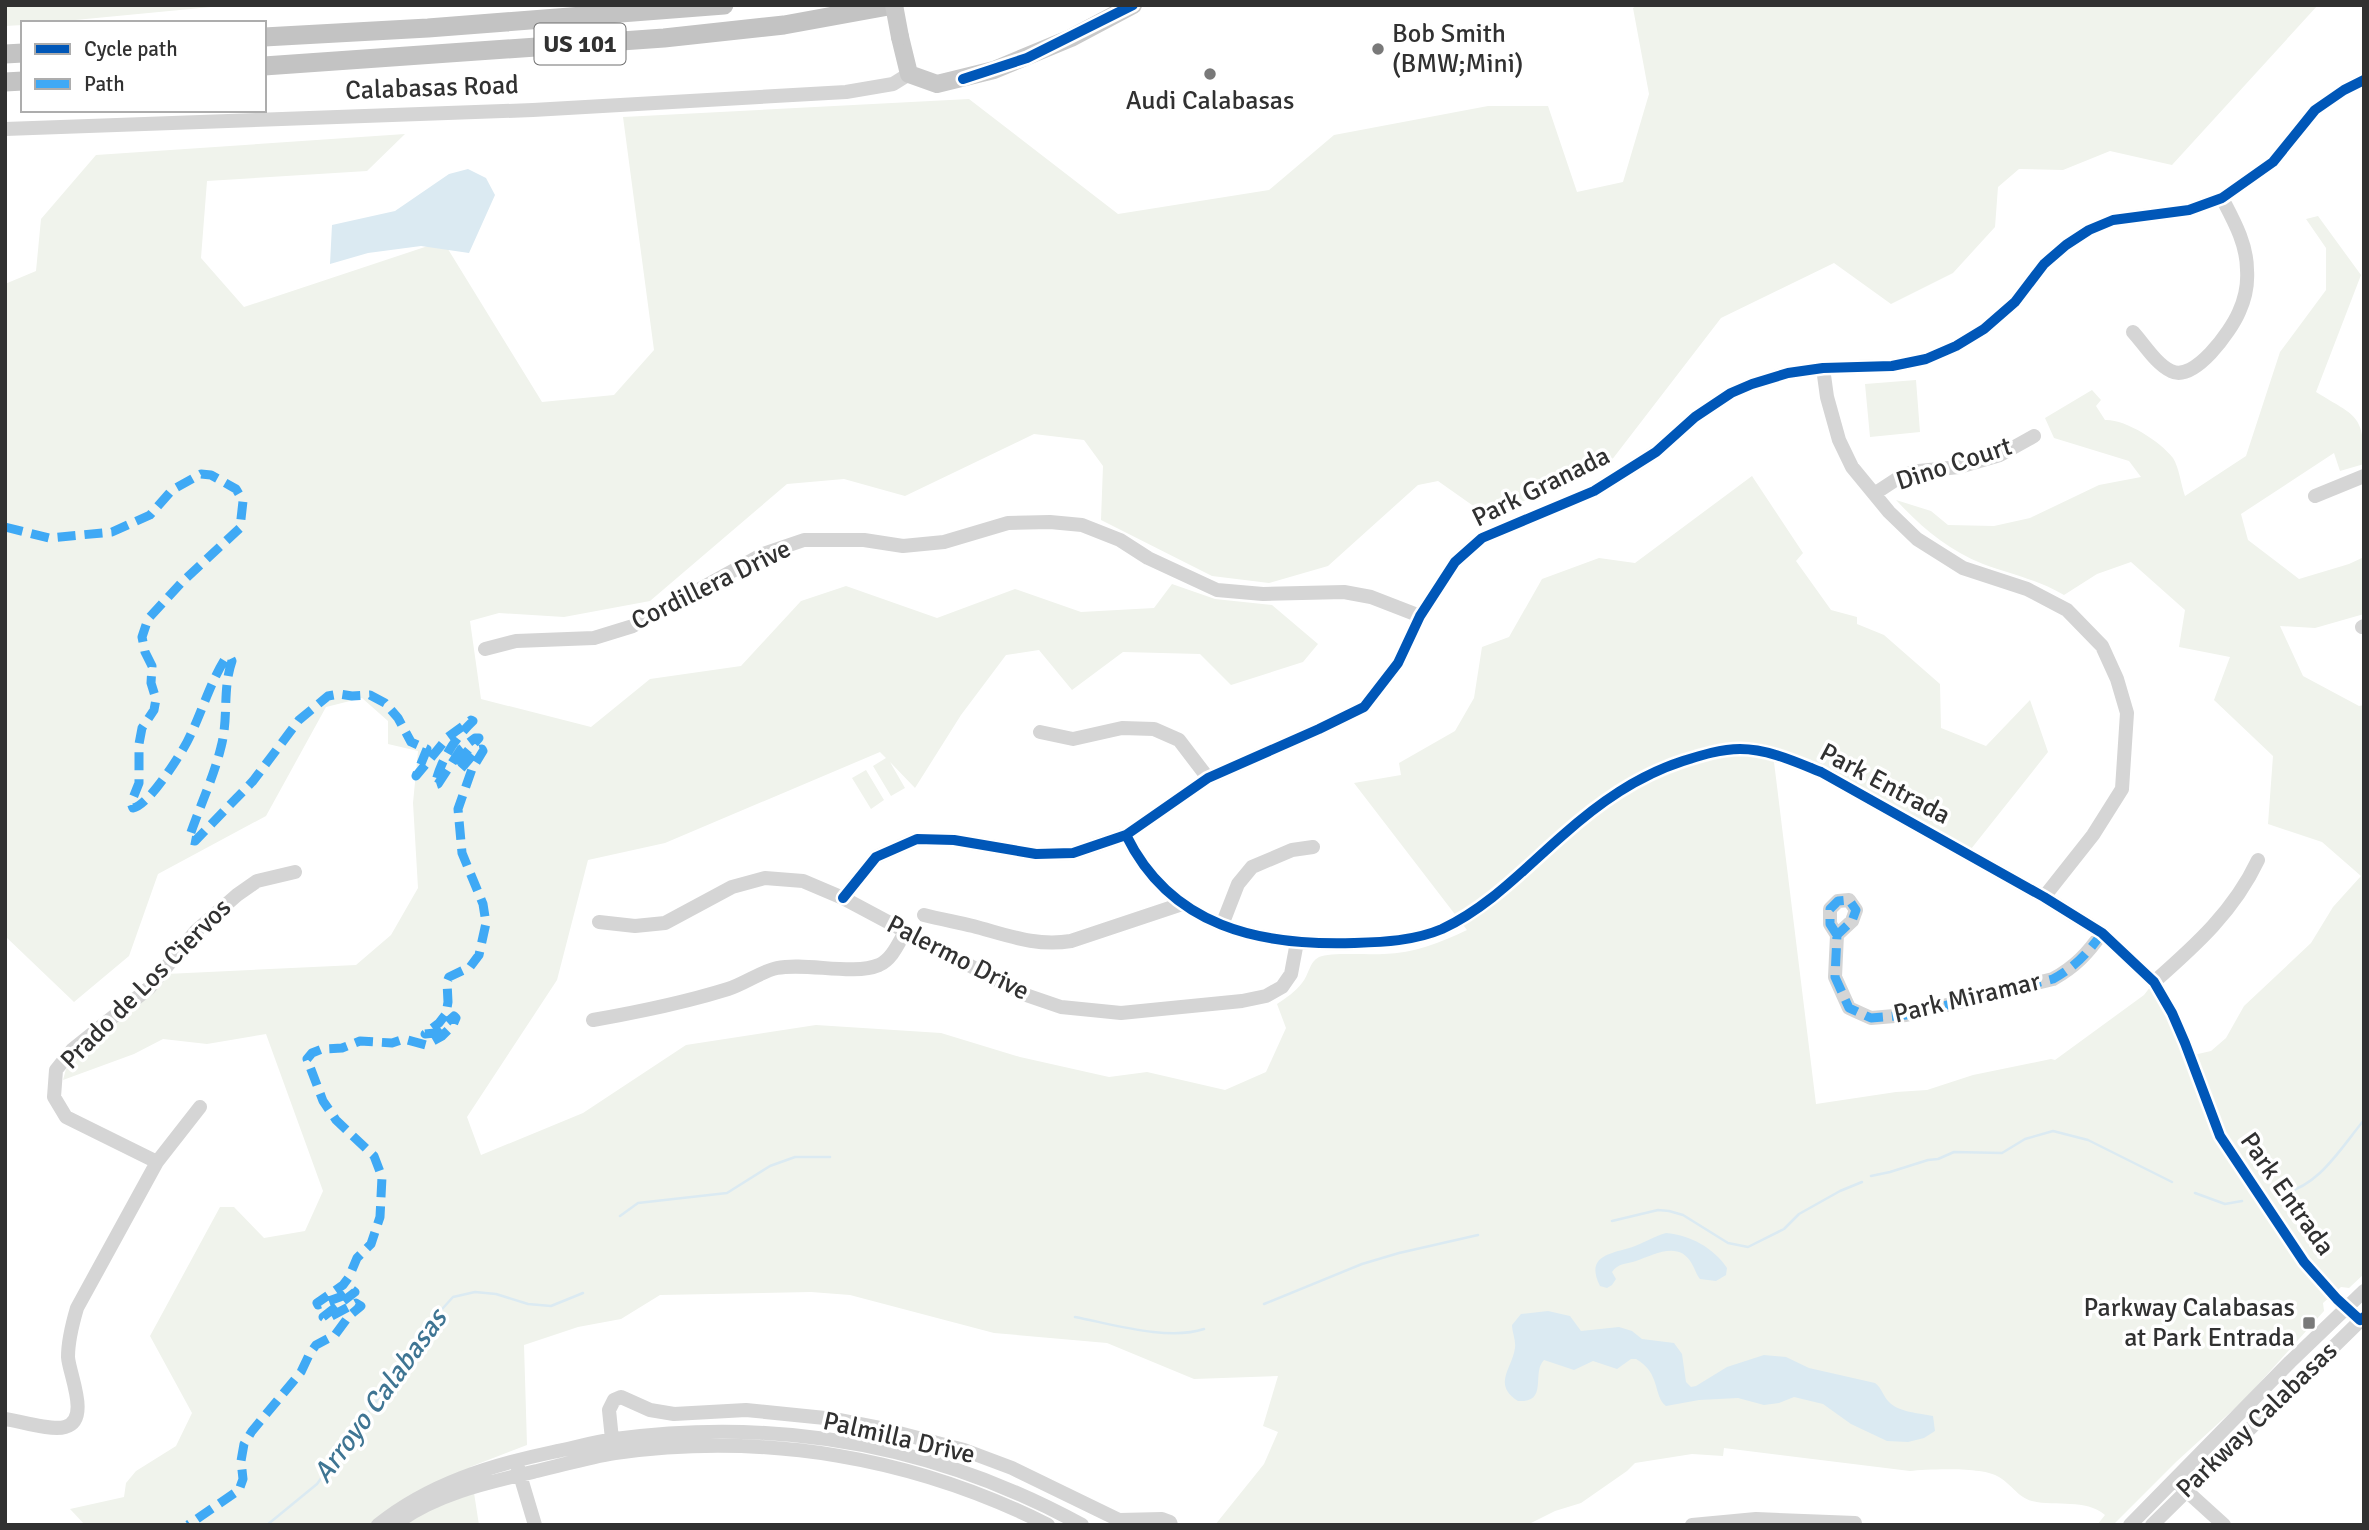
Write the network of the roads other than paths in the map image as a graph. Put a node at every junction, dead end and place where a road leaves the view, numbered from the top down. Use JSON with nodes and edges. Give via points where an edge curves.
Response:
{"nodes":[{"id":1,"x":724,"y":5,"type":"edge"},
{"id":2,"x":894,"y":5,"type":"edge"},
{"id":3,"x":1133,"y":5,"type":"edge"},
{"id":4,"x":266,"y":37,"type":"edge"},
{"id":5,"x":266,"y":66,"type":"edge"},
{"id":6,"x":909,"y":74,"type":"junction"},
{"id":7,"x":2364,"y":80,"type":"edge"},
{"id":8,"x":5,"y":129,"type":"edge"},
{"id":9,"x":2222,"y":198,"type":"junction"},
{"id":10,"x":2133,"y":332,"type":"dead end"},
{"id":11,"x":1823,"y":368,"type":"junction"},
{"id":12,"x":2034,"y":436,"type":"dead end"},
{"id":13,"x":2364,"y":476,"type":"edge"},
{"id":14,"x":1874,"y":494,"type":"junction"},
{"id":15,"x":2315,"y":496,"type":"dead end"},
{"id":16,"x":1420,"y":616,"type":"junction"},
{"id":17,"x":485,"y":649,"type":"dead end"},
{"id":18,"x":1040,"y":732,"type":"dead end"},
{"id":19,"x":1208,"y":778,"type":"junction"},
{"id":20,"x":1126,"y":835,"type":"junction"},
{"id":21,"x":1313,"y":847,"type":"dead end"},
{"id":22,"x":2258,"y":860,"type":"dead end"},
{"id":23,"x":295,"y":872,"type":"dead end"},
{"id":24,"x":2044,"y":897,"type":"junction"},
{"id":25,"x":843,"y":898,"type":"junction"},
{"id":26,"x":1182,"y":904,"type":"junction"},
{"id":27,"x":923,"y":915,"type":"dead end"},
{"id":28,"x":599,"y":922,"type":"dead end"},
{"id":29,"x":1222,"y":925,"type":"junction"},
{"id":30,"x":905,"y":932,"type":"junction"},
{"id":31,"x":2102,"y":933,"type":"junction"},
{"id":32,"x":1838,"y":934,"type":"dead end"},
{"id":33,"x":1297,"y":942,"type":"junction"},
{"id":34,"x":2154,"y":982,"type":"junction"},
{"id":35,"x":593,"y":1020,"type":"dead end"},
{"id":36,"x":200,"y":1107,"type":"dead end"},
{"id":37,"x":157,"y":1162,"type":"junction"},
{"id":38,"x":2364,"y":1291,"type":"edge"},
{"id":39,"x":2346,"y":1308,"type":"junction"},
{"id":40,"x":2362,"y":1319,"type":"edge"},
{"id":41,"x":5,"y":1419,"type":"edge"},
{"id":42,"x":613,"y":1446,"type":"junction"},
{"id":43,"x":518,"y":1468,"type":"junction"},
{"id":44,"x":2174,"y":1479,"type":"junction"},
{"id":45,"x":2186,"y":1490,"type":"junction"},
{"id":46,"x":1855,"y":1522,"type":"dead end"},
{"id":47,"x":378,"y":1525,"type":"edge"},
{"id":48,"x":394,"y":1525,"type":"edge"},
{"id":49,"x":535,"y":1525,"type":"edge"},
{"id":50,"x":1048,"y":1525,"type":"edge"},
{"id":51,"x":1082,"y":1525,"type":"edge"},
{"id":52,"x":1171,"y":1525,"type":"edge"},
{"id":53,"x":1692,"y":1525,"type":"edge"},
{"id":54,"x":2130,"y":1525,"type":"edge"},
{"id":55,"x":2152,"y":1525,"type":"edge"},
{"id":56,"x":2224,"y":1525,"type":"edge"}],
"edges":[{"from":1,"to":4,"type":"highway","number":"US 101"},
{"from":2,"to":5,"type":"highway","number":"US 101","via":[[783,25],[664,38]]},
{"from":2,"to":6,"type":"main road","bridge":true},
{"from":3,"to":6,"type":"main road","via":[[994,70],[937,84]]},
{"from":6,"to":8,"type":"street","name":"Calabasas Road","via":[[884,86],[832,93],[533,110]]},
{"from":7,"to":9,"type":"street","name":"Park Granada","via":[[2315,110],[2273,162]]},
{"from":9,"to":10,"type":"street","via":[[2238,229],[2248,268],[2239,312],[2227,331],[2196,368],[2183,374],[2163,365]]},
{"from":9,"to":11,"type":"street","name":"Park Granada","via":[[2189,210],[2113,220],[2089,230],[2044,264],[2015,302],[1984,329],[1926,359],[1892,366]]},
{"from":11,"to":14,"type":"street","via":[[1839,440],[1852,467]]},
{"from":11,"to":16,"type":"street","name":"Park Granada","via":[[1788,373],[1731,393],[1656,452],[1594,491],[1482,538],[1454,562]]},
{"from":12,"to":14,"type":"street","name":"Dino Court","via":[[2000,455],[1903,475]]},
{"from":13,"to":15,"type":"street"},
{"from":14,"to":24,"type":"street","via":[[1917,539],[1963,568],[2027,589],[2067,610],[2102,646],[2117,679],[2127,713],[2122,789]]},
{"from":16,"to":17,"type":"street","name":"Cordillera Drive","via":[[1344,592],[1217,590],[1082,525],[1008,523],[917,545],[804,540],[763,554],[633,626],[594,638],[516,641]]},
{"from":16,"to":19,"type":"street","name":"Park Granada","via":[[1398,663],[1364,707]]},
{"from":18,"to":19,"type":"street","via":[[1073,739],[1122,728],[1154,729],[1179,740]]},
{"from":19,"to":20,"type":"street","name":"Park Granada"},
{"from":20,"to":25,"type":"street","name":"Park Granada","via":[[1073,853],[1035,854],[954,840],[917,839],[876,857]]},
{"from":20,"to":26,"type":"street","name":"Park Entrada","via":[[1149,874]]},
{"from":21,"to":29,"type":"street","via":[[1292,850],[1252,867],[1238,884]]},
{"from":22,"to":34,"type":"street","via":[[2246,887],[2216,924]]},
{"from":23,"to":37,"type":"street","name":"Prado de Los Ciervos","via":[[257,881],[237,895],[196,931],[149,988],[72,1050],[56,1070],[54,1097],[66,1117]]},
{"from":24,"to":31,"type":"street","name":"Park Entrada"},
{"from":24,"to":33,"type":"street","name":"Park Entrada","via":[[1821,772],[1782,757],[1742,749],[1702,755],[1633,782],[1484,904],[1441,929],[1405,940]]},
{"from":25,"to":28,"type":"street","name":"Palermo Drive","via":[[803,881],[765,878],[732,887],[665,923]]},
{"from":25,"to":30,"type":"street","name":"Palermo Drive"},
{"from":26,"to":27,"type":"street","via":[[1057,943],[1029,943]]},
{"from":26,"to":29,"type":"street","name":"Park Entrada"},
{"from":29,"to":33,"type":"street","name":"Park Entrada"},
{"from":30,"to":33,"type":"street","name":"Palermo Drive","via":[[1023,994],[1061,1007],[1121,1013],[1266,996],[1282,987],[1290,974]]},
{"from":30,"to":35,"type":"street","via":[[894,953],[879,965],[777,968],[693,1000]]},
{"from":31,"to":32,"type":"street","name":"Park Miramar","via":[[2070,970],[2053,979],[1906,1015],[1871,1018],[1849,1008],[1835,977]]},
{"from":31,"to":34,"type":"street","name":"Park Entrada"},
{"from":34,"to":39,"type":"street","name":"Park Entrada","via":[[2172,1013],[2220,1136],[2304,1262]]},
{"from":36,"to":37,"type":"street"},
{"from":37,"to":41,"type":"street","via":[[77,1308],[68,1359],[78,1406],[73,1423],[54,1427]]},
{"from":38,"to":39,"type":"street","name":"Parkway Calabasas"},
{"from":39,"to":40,"type":"street","name":"Park Entrada"},
{"from":39,"to":44,"type":"street","name":"Parkway Calabasas"},
{"from":40,"to":45,"type":"street","name":"Parkway Calabasas"},
{"from":42,"to":43,"type":"street"},
{"from":42,"to":50,"type":"street","via":[[757,1446],[832,1454],[929,1476]]},
{"from":42,"to":51,"type":"street","via":[[682,1432],[751,1431],[870,1445],[962,1470]]},
{"from":42,"to":52,"type":"street","name":"Palmilla Drive","via":[[609,1410],[621,1397],[650,1410],[674,1414],[746,1410],[835,1419],[964,1450],[1119,1520],[1162,1519]]},
{"from":43,"to":47,"type":"street","via":[[479,1470],[437,1488]]},
{"from":43,"to":48,"type":"street","via":[[438,1500]]},
{"from":43,"to":49,"type":"street"},
{"from":44,"to":45,"type":"street"},
{"from":44,"to":54,"type":"street","name":"Parkway Calabasas"},
{"from":45,"to":55,"type":"street","name":"Parkway Calabasas"},
{"from":45,"to":56,"type":"street"},
{"from":46,"to":53,"type":"street","via":[[1756,1519]]}]}
